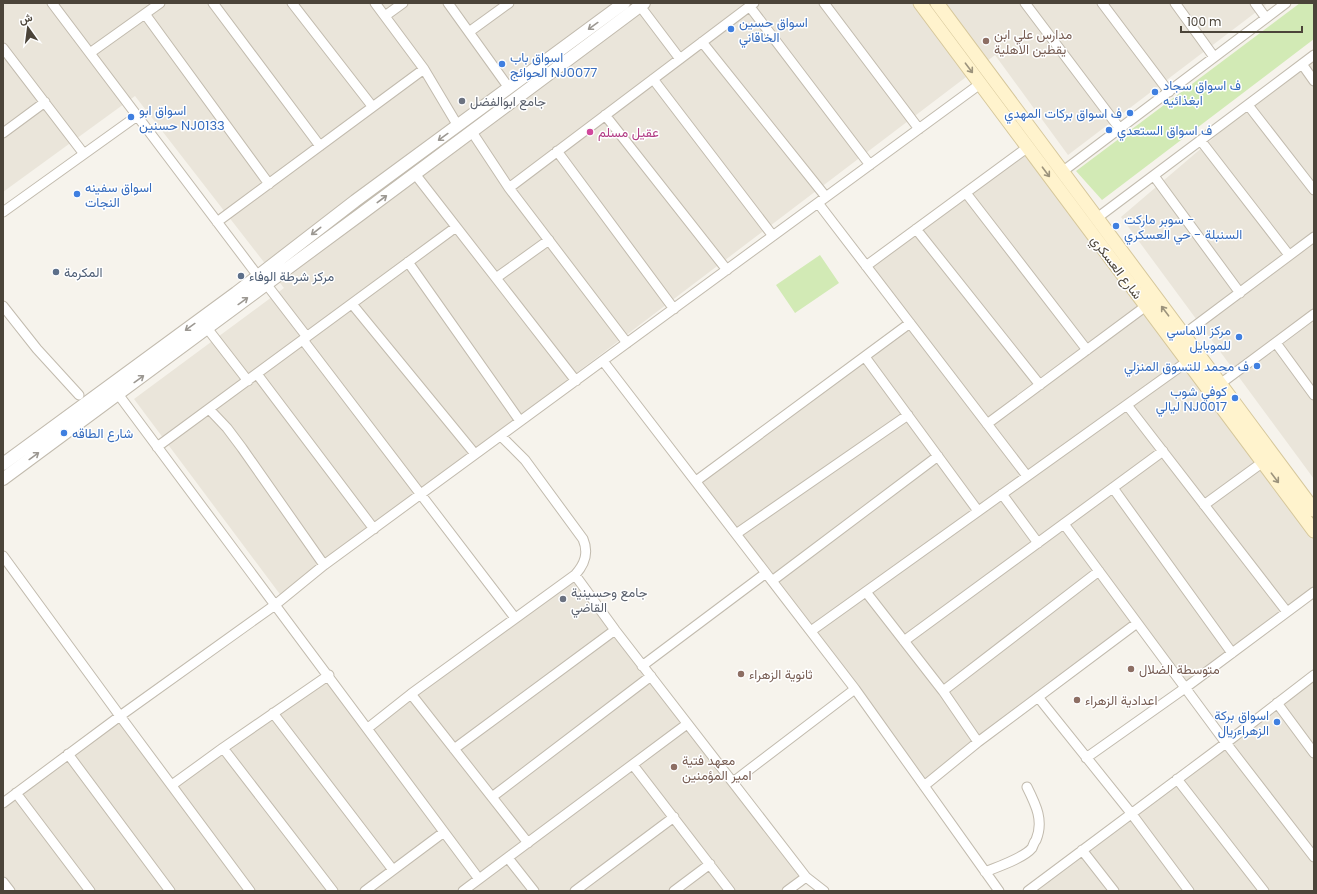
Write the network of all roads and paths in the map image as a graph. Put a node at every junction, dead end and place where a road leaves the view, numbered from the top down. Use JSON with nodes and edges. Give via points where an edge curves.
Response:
{"nodes":[{"id":1,"x":52,"y":3,"type":"edge"},
{"id":2,"x":160,"y":3,"type":"edge"},
{"id":3,"x":213,"y":3,"type":"edge"},
{"id":4,"x":292,"y":3,"type":"edge"},
{"id":5,"x":375,"y":3,"type":"edge"},
{"id":6,"x":403,"y":3,"type":"edge"},
{"id":7,"x":448,"y":3,"type":"edge"},
{"id":8,"x":509,"y":3,"type":"edge"},
{"id":9,"x":624,"y":3,"type":"edge"},
{"id":10,"x":824,"y":3,"type":"edge"},
{"id":11,"x":920,"y":3,"type":"edge"},
{"id":12,"x":937,"y":3,"type":"edge"},
{"id":13,"x":1025,"y":3,"type":"edge"},
{"id":14,"x":1102,"y":3,"type":"edge"},
{"id":15,"x":1175,"y":3,"type":"edge"},
{"id":16,"x":1255,"y":3,"type":"edge"},
{"id":17,"x":1286,"y":3,"type":"edge"},
{"id":18,"x":642,"y":4,"type":"edge"},
{"id":19,"x":752,"y":5,"type":"edge"},
{"id":20,"x":145,"y":14,"type":"junction"},
{"id":21,"x":385,"y":16,"type":"junction"},
{"id":22,"x":1266,"y":18,"type":"junction"},
{"id":23,"x":945,"y":26,"type":"junction"},
{"id":24,"x":470,"y":32,"type":"junction"},
{"id":25,"x":702,"y":42,"type":"junction"},
{"id":26,"x":961,"y":46,"type":"junction"},
{"id":27,"x":3,"y":48,"type":"edge"},
{"id":28,"x":90,"y":53,"type":"junction"},
{"id":29,"x":1314,"y":55,"type":"edge"},
{"id":30,"x":1214,"y":57,"type":"junction"},
{"id":31,"x":680,"y":59,"type":"junction"},
{"id":32,"x":1302,"y":64,"type":"junction"},
{"id":33,"x":424,"y":69,"type":"junction"},
{"id":34,"x":653,"y":79,"type":"junction"},
{"id":35,"x":1314,"y":81,"type":"edge"},
{"id":36,"x":980,"y":84,"type":"junction"},
{"id":37,"x":509,"y":88,"type":"junction"},
{"id":38,"x":1169,"y":92,"type":"junction"},
{"id":39,"x":45,"y":102,"type":"junction"},
{"id":40,"x":1248,"y":105,"type":"junction"},
{"id":41,"x":372,"y":106,"type":"junction"},
{"id":42,"x":605,"y":115,"type":"junction"},
{"id":43,"x":137,"y":116,"type":"junction"},
{"id":44,"x":458,"y":126,"type":"junction"},
{"id":45,"x":919,"y":129,"type":"junction"},
{"id":46,"x":1120,"y":129,"type":"junction"},
{"id":47,"x":472,"y":132,"type":"junction"},
{"id":48,"x":3,"y":133,"type":"edge"},
{"id":49,"x":1201,"y":141,"type":"junction"},
{"id":50,"x":320,"y":146,"type":"junction"},
{"id":51,"x":1028,"y":147,"type":"junction"},
{"id":52,"x":557,"y":151,"type":"junction"},
{"id":53,"x":84,"y":154,"type":"junction"},
{"id":54,"x":870,"y":165,"type":"junction"},
{"id":55,"x":1062,"y":172,"type":"junction"},
{"id":56,"x":415,"y":174,"type":"junction"},
{"id":57,"x":1154,"y":176,"type":"junction"},
{"id":58,"x":269,"y":184,"type":"junction"},
{"id":59,"x":509,"y":188,"type":"junction"},
{"id":60,"x":1314,"y":190,"type":"edge"},
{"id":61,"x":966,"y":193,"type":"junction"},
{"id":62,"x":826,"y":197,"type":"junction"},
{"id":63,"x":355,"y":201,"type":"junction"},
{"id":64,"x":818,"y":203,"type":"junction"},
{"id":65,"x":3,"y":212,"type":"edge"},
{"id":66,"x":361,"y":214,"type":"junction"},
{"id":67,"x":1097,"y":218,"type":"junction"},
{"id":68,"x":332,"y":219,"type":"junction"},
{"id":69,"x":217,"y":222,"type":"junction"},
{"id":70,"x":456,"y":227,"type":"junction"},
{"id":71,"x":916,"y":229,"type":"junction"},
{"id":72,"x":340,"y":230,"type":"junction"},
{"id":73,"x":773,"y":236,"type":"junction"},
{"id":74,"x":1314,"y":237,"type":"edge"},
{"id":75,"x":549,"y":240,"type":"junction"},
{"id":76,"x":1289,"y":255,"type":"junction"},
{"id":77,"x":408,"y":262,"type":"junction"},
{"id":78,"x":866,"y":266,"type":"junction"},
{"id":79,"x":727,"y":270,"type":"junction"},
{"id":80,"x":496,"y":278,"type":"junction"},
{"id":81,"x":262,"y":280,"type":"junction"},
{"id":82,"x":1240,"y":293,"type":"junction"},
{"id":83,"x":352,"y":304,"type":"junction"},
{"id":84,"x":3,"y":306,"type":"edge"},
{"id":85,"x":1146,"y":306,"type":"junction"},
{"id":86,"x":674,"y":309,"type":"junction"},
{"id":87,"x":1314,"y":314,"type":"edge"},
{"id":88,"x":910,"y":323,"type":"junction"},
{"id":89,"x":207,"y":328,"type":"junction"},
{"id":90,"x":1183,"y":334,"type":"junction"},
{"id":91,"x":305,"y":338,"type":"junction"},
{"id":92,"x":627,"y":343,"type":"junction"},
{"id":93,"x":1276,"y":343,"type":"junction"},
{"id":94,"x":1087,"y":350,"type":"junction"},
{"id":95,"x":865,"y":357,"type":"junction"},
{"id":96,"x":602,"y":361,"type":"junction"},
{"id":97,"x":1188,"y":361,"type":"junction"},
{"id":98,"x":257,"y":374,"type":"junction"},
{"id":99,"x":248,"y":381,"type":"junction"},
{"id":100,"x":576,"y":381,"type":"junction"},
{"id":101,"x":1220,"y":384,"type":"junction"},
{"id":102,"x":1040,"y":385,"type":"junction"},
{"id":103,"x":118,"y":394,"type":"junction"},
{"id":104,"x":1314,"y":395,"type":"edge"},
{"id":105,"x":79,"y":396,"type":"dead end"},
{"id":106,"x":1127,"y":405,"type":"junction"},
{"id":107,"x":209,"y":410,"type":"junction"},
{"id":108,"x":83,"y":413,"type":"junction"},
{"id":109,"x":908,"y":415,"type":"junction"},
{"id":110,"x":520,"y":421,"type":"junction"},
{"id":111,"x":987,"y":424,"type":"junction"},
{"id":112,"x":1244,"y":427,"type":"junction"},
{"id":113,"x":501,"y":436,"type":"junction"},
{"id":114,"x":1257,"y":444,"type":"junction"},
{"id":115,"x":158,"y":447,"type":"junction"},
{"id":116,"x":1163,"y":451,"type":"junction"},
{"id":117,"x":475,"y":454,"type":"junction"},
{"id":118,"x":938,"y":456,"type":"junction"},
{"id":119,"x":1263,"y":462,"type":"junction"},
{"id":120,"x":3,"y":464,"type":"edge"},
{"id":121,"x":1027,"y":476,"type":"junction"},
{"id":122,"x":3,"y":479,"type":"edge"},
{"id":123,"x":696,"y":481,"type":"junction"},
{"id":124,"x":1113,"y":488,"type":"junction"},
{"id":125,"x":422,"y":494,"type":"junction"},
{"id":126,"x":1002,"y":494,"type":"junction"},
{"id":127,"x":1204,"y":505,"type":"junction"},
{"id":128,"x":1314,"y":510,"type":"edge"},
{"id":129,"x":978,"y":511,"type":"junction"},
{"id":130,"x":1064,"y":524,"type":"junction"},
{"id":131,"x":374,"y":529,"type":"junction"},
{"id":132,"x":1314,"y":531,"type":"edge"},
{"id":133,"x":736,"y":534,"type":"junction"},
{"id":134,"x":1038,"y":543,"type":"junction"},
{"id":135,"x":3,"y":556,"type":"edge"},
{"id":136,"x":324,"y":565,"type":"junction"},
{"id":137,"x":1099,"y":570,"type":"junction"},
{"id":138,"x":766,"y":573,"type":"junction"},
{"id":139,"x":575,"y":575,"type":"junction"},
{"id":140,"x":772,"y":581,"type":"junction"},
{"id":141,"x":866,"y":592,"type":"junction"},
{"id":142,"x":1314,"y":592,"type":"edge"},
{"id":143,"x":275,"y":605,"type":"junction"},
{"id":144,"x":1287,"y":612,"type":"junction"},
{"id":145,"x":515,"y":618,"type":"junction"},
{"id":146,"x":1137,"y":623,"type":"junction"},
{"id":147,"x":615,"y":630,"type":"junction"},
{"id":148,"x":811,"y":631,"type":"junction"},
{"id":149,"x":904,"y":641,"type":"junction"},
{"id":150,"x":1232,"y":653,"type":"junction"},
{"id":151,"x":642,"y":666,"type":"junction"},
{"id":152,"x":328,"y":675,"type":"junction"},
{"id":153,"x":1314,"y":675,"type":"edge"},
{"id":154,"x":651,"y":676,"type":"junction"},
{"id":155,"x":1185,"y":688,"type":"junction"},
{"id":156,"x":855,"y":689,"type":"junction"},
{"id":157,"x":943,"y":691,"type":"junction"},
{"id":158,"x":411,"y":694,"type":"junction"},
{"id":159,"x":1038,"y":697,"type":"junction"},
{"id":160,"x":1277,"y":703,"type":"junction"},
{"id":161,"x":273,"y":713,"type":"junction"},
{"id":162,"x":120,"y":716,"type":"junction"},
{"id":163,"x":688,"y":724,"type":"junction"},
{"id":164,"x":368,"y":728,"type":"junction"},
{"id":165,"x":978,"y":742,"type":"junction"},
{"id":166,"x":1226,"y":743,"type":"junction"},
{"id":167,"x":223,"y":748,"type":"junction"},
{"id":168,"x":454,"y":749,"type":"junction"},
{"id":169,"x":1314,"y":753,"type":"edge"},
{"id":170,"x":68,"y":754,"type":"junction"},
{"id":171,"x":1086,"y":758,"type":"junction"},
{"id":172,"x":633,"y":765,"type":"junction"},
{"id":173,"x":1177,"y":779,"type":"junction"},
{"id":174,"x":732,"y":782,"type":"junction"},
{"id":175,"x":172,"y":785,"type":"junction"},
{"id":176,"x":924,"y":786,"type":"junction"},
{"id":177,"x":1027,"y":787,"type":"dead end"},
{"id":178,"x":16,"y":793,"type":"junction"},
{"id":179,"x":492,"y":797,"type":"junction"},
{"id":180,"x":3,"y":802,"type":"edge"},
{"id":181,"x":1131,"y":813,"type":"junction"},
{"id":182,"x":674,"y":818,"type":"junction"},
{"id":183,"x":444,"y":832,"type":"junction"},
{"id":184,"x":528,"y":843,"type":"junction"},
{"id":185,"x":1082,"y":850,"type":"junction"},
{"id":186,"x":1314,"y":857,"type":"edge"},
{"id":187,"x":508,"y":858,"type":"junction"},
{"id":188,"x":710,"y":864,"type":"junction"},
{"id":189,"x":393,"y":870,"type":"junction"},
{"id":190,"x":985,"y":872,"type":"junction"},
{"id":191,"x":806,"y":877,"type":"junction"},
{"id":192,"x":479,"y":880,"type":"junction"},
{"id":193,"x":3,"y":882,"type":"edge"},
{"id":194,"x":1031,"y":890,"type":"edge"},
{"id":195,"x":10,"y":891,"type":"edge"},
{"id":196,"x":90,"y":891,"type":"edge"},
{"id":197,"x":170,"y":891,"type":"edge"},
{"id":198,"x":250,"y":891,"type":"edge"},
{"id":199,"x":333,"y":891,"type":"edge"},
{"id":200,"x":365,"y":891,"type":"edge"},
{"id":201,"x":463,"y":891,"type":"edge"},
{"id":202,"x":534,"y":891,"type":"edge"},
{"id":203,"x":575,"y":891,"type":"edge"},
{"id":204,"x":674,"y":891,"type":"edge"},
{"id":205,"x":730,"y":891,"type":"edge"},
{"id":206,"x":786,"y":891,"type":"edge"},
{"id":207,"x":824,"y":891,"type":"edge"},
{"id":208,"x":999,"y":891,"type":"edge"},
{"id":209,"x":1114,"y":891,"type":"edge"},
{"id":210,"x":1189,"y":891,"type":"edge"},
{"id":211,"x":1264,"y":891,"type":"edge"}],
"edges":[{"from":1,"to":28,"type":"street"},
{"from":2,"to":20,"type":"street"},
{"from":3,"to":50,"type":"street"},
{"from":4,"to":41,"type":"street"},
{"from":5,"to":21,"type":"street"},
{"from":6,"to":21,"type":"street"},
{"from":7,"to":24,"type":"street"},
{"from":8,"to":24,"type":"street"},
{"from":9,"to":37,"type":"street","one_way":true},
{"from":10,"to":45,"type":"street"},
{"from":11,"to":23,"type":"main road","name":"شارع العسكري"},
{"from":12,"to":23,"type":"main road","name":"شارع العسكري"},
{"from":13,"to":46,"type":"street"},
{"from":14,"to":38,"type":"street"},
{"from":15,"to":30,"type":"street"},
{"from":16,"to":22,"type":"street"},
{"from":17,"to":22,"type":"street"},
{"from":18,"to":31,"type":"street"},
{"from":18,"to":47,"type":"street"},
{"from":19,"to":25,"type":"street"},
{"from":19,"to":54,"type":"street"},
{"from":20,"to":28,"type":"street"},
{"from":20,"to":58,"type":"street"},
{"from":21,"to":33,"type":"street"},
{"from":22,"to":30,"type":"street"},
{"from":23,"to":26,"type":"main road","name":"شارع العسكري"},
{"from":24,"to":37,"type":"street"},
{"from":25,"to":31,"type":"street"},
{"from":25,"to":62,"type":"street"},
{"from":26,"to":36,"type":"main road","name":"شارع العسكري","one_way":true},
{"from":26,"to":55,"type":"main road","name":"شارع العسكري"},
{"from":27,"to":39,"type":"street"},
{"from":28,"to":43,"type":"street"},
{"from":29,"to":32,"type":"street"},
{"from":30,"to":38,"type":"street"},
{"from":31,"to":34,"type":"street"},
{"from":32,"to":35,"type":"street"},
{"from":32,"to":40,"type":"street"},
{"from":33,"to":41,"type":"street"},
{"from":33,"to":44,"type":"street"},
{"from":34,"to":42,"type":"street"},
{"from":34,"to":73,"type":"street"},
{"from":36,"to":45,"type":"street"},
{"from":36,"to":51,"type":"main road","name":"شارع العسكري"},
{"from":37,"to":44,"type":"street"},
{"from":38,"to":46,"type":"street"},
{"from":39,"to":48,"type":"street"},
{"from":39,"to":53,"type":"street"},
{"from":40,"to":49,"type":"street"},
{"from":40,"to":60,"type":"street"},
{"from":41,"to":50,"type":"street"},
{"from":42,"to":52,"type":"street"},
{"from":42,"to":79,"type":"street"},
{"from":43,"to":53,"type":"street"},
{"from":43,"to":69,"type":"street"},
{"from":44,"to":63,"type":"street","one_way":true},
{"from":45,"to":54,"type":"street"},
{"from":46,"to":55,"type":"street"},
{"from":47,"to":56,"type":"street"},
{"from":47,"to":59,"type":"street"},
{"from":49,"to":57,"type":"street"},
{"from":49,"to":76,"type":"street"},
{"from":50,"to":58,"type":"street"},
{"from":51,"to":61,"type":"street"},
{"from":51,"to":85,"type":"main road","name":"شارع العسكري","one_way":true},
{"from":52,"to":59,"type":"street"},
{"from":52,"to":86,"type":"street"},
{"from":53,"to":65,"type":"street"},
{"from":54,"to":62,"type":"street"},
{"from":55,"to":67,"type":"main road","name":"شارع العسكري"},
{"from":66,"to":56,"type":"street","one_way":true},
{"from":56,"to":70,"type":"street"},
{"from":57,"to":67,"type":"street"},
{"from":57,"to":82,"type":"street"},
{"from":58,"to":69,"type":"street"},
{"from":59,"to":75,"type":"street"},
{"from":61,"to":71,"type":"street"},
{"from":61,"to":94,"type":"street"},
{"from":62,"to":64,"type":"street"},
{"from":63,"to":66,"type":"street","via":[[356,211]]},
{"from":63,"to":68,"type":"street"},
{"from":64,"to":73,"type":"street"},
{"from":64,"to":78,"type":"street"},
{"from":66,"to":72,"type":"street"},
{"from":90,"to":67,"type":"main road","name":"شارع العسكري","one_way":true},
{"from":68,"to":72,"type":"street","via":[[338,220]]},
{"from":68,"to":81,"type":"street","one_way":true},
{"from":69,"to":81,"type":"street"},
{"from":70,"to":77,"type":"street"},
{"from":70,"to":80,"type":"street"},
{"from":71,"to":78,"type":"street"},
{"from":71,"to":102,"type":"street"},
{"from":72,"to":81,"type":"street"},
{"from":73,"to":79,"type":"street"},
{"from":74,"to":76,"type":"street"},
{"from":75,"to":80,"type":"street"},
{"from":75,"to":92,"type":"street"},
{"from":76,"to":82,"type":"street"},
{"from":77,"to":83,"type":"street"},
{"from":77,"to":110,"type":"street"},
{"from":78,"to":88,"type":"street"},
{"from":79,"to":86,"type":"street"},
{"from":80,"to":100,"type":"street"},
{"from":89,"to":81,"type":"street","one_way":true},
{"from":81,"to":91,"type":"street"},
{"from":81,"to":108,"type":"street","one_way":true},
{"from":82,"to":90,"type":"street"},
{"from":83,"to":91,"type":"street"},
{"from":83,"to":117,"type":"street"},
{"from":84,"to":105,"type":"street"},
{"from":85,"to":94,"type":"street"},
{"from":85,"to":97,"type":"main road","name":"شارع العسكري"},
{"from":86,"to":92,"type":"street"},
{"from":87,"to":93,"type":"street"},
{"from":88,"to":95,"type":"street"},
{"from":88,"to":111,"type":"street"},
{"from":89,"to":99,"type":"street"},
{"from":103,"to":89,"type":"street","one_way":true},
{"from":90,"to":101,"type":"main road","name":"شارع العسكري"},
{"from":91,"to":98,"type":"street"},
{"from":91,"to":125,"type":"street"},
{"from":92,"to":96,"type":"street"},
{"from":93,"to":101,"type":"street"},
{"from":93,"to":104,"type":"street"},
{"from":94,"to":102,"type":"street"},
{"from":95,"to":109,"type":"street"},
{"from":95,"to":123,"type":"street"},
{"from":96,"to":100,"type":"street"},
{"from":96,"to":123,"type":"street"},
{"from":97,"to":106,"type":"street"},
{"from":97,"to":112,"type":"main road","name":"شارع العسكري"},
{"from":98,"to":99,"type":"street"},
{"from":98,"to":131,"type":"street"},
{"from":99,"to":107,"type":"street"},
{"from":100,"to":110,"type":"street"},
{"from":101,"to":112,"type":"main road","name":"شارع العسكري"},
{"from":102,"to":111,"type":"street"},
{"from":103,"to":108,"type":"street"},
{"from":103,"to":115,"type":"street"},
{"from":106,"to":116,"type":"street"},
{"from":106,"to":121,"type":"street"},
{"from":107,"to":115,"type":"street"},
{"from":107,"to":136,"type":"street","via":[[242,448]]},
{"from":108,"to":120,"type":"street"},
{"from":122,"to":108,"type":"street","one_way":true},
{"from":109,"to":118,"type":"street"},
{"from":109,"to":133,"type":"street"},
{"from":110,"to":113,"type":"street"},
{"from":111,"to":121,"type":"street"},
{"from":112,"to":114,"type":"main road","name":"شارع العسكري"},
{"from":113,"to":117,"type":"street"},
{"from":113,"to":139,"type":"street","via":[[525,460],[583,539],[586,558]]},
{"from":114,"to":119,"type":"main road","name":"شارع العسكري"},
{"from":114,"to":128,"type":"main road","name":"شارع العسكري"},
{"from":115,"to":143,"type":"street"},
{"from":116,"to":124,"type":"street"},
{"from":116,"to":127,"type":"street"},
{"from":117,"to":125,"type":"street"},
{"from":118,"to":129,"type":"street"},
{"from":118,"to":140,"type":"street"},
{"from":119,"to":127,"type":"street"},
{"from":119,"to":132,"type":"main road","name":"شارع العسكري","one_way":true},
{"from":121,"to":126,"type":"street"},
{"from":123,"to":133,"type":"street"},
{"from":124,"to":130,"type":"street"},
{"from":124,"to":150,"type":"street"},
{"from":125,"to":131,"type":"street"},
{"from":125,"to":145,"type":"street"},
{"from":126,"to":129,"type":"street"},
{"from":126,"to":134,"type":"street"},
{"from":127,"to":144,"type":"street"},
{"from":129,"to":141,"type":"street"},
{"from":130,"to":134,"type":"street"},
{"from":130,"to":137,"type":"street"},
{"from":131,"to":136,"type":"street"},
{"from":133,"to":138,"type":"street"},
{"from":134,"to":149,"type":"street"},
{"from":135,"to":162,"type":"street"},
{"from":136,"to":143,"type":"street"},
{"from":137,"to":146,"type":"street"},
{"from":137,"to":157,"type":"street"},
{"from":138,"to":140,"type":"street"},
{"from":138,"to":151,"type":"street"},
{"from":139,"to":145,"type":"street"},
{"from":139,"to":147,"type":"street"},
{"from":140,"to":148,"type":"street"},
{"from":141,"to":148,"type":"street"},
{"from":141,"to":149,"type":"street"},
{"from":142,"to":144,"type":"street"},
{"from":143,"to":152,"type":"street"},
{"from":143,"to":162,"type":"street"},
{"from":144,"to":150,"type":"street"},
{"from":145,"to":158,"type":"street"},
{"from":146,"to":155,"type":"street"},
{"from":146,"to":159,"type":"street"},
{"from":147,"to":151,"type":"street"},
{"from":147,"to":168,"type":"street"},
{"from":148,"to":156,"type":"street"},
{"from":149,"to":157,"type":"street"},
{"from":150,"to":155,"type":"street"},
{"from":151,"to":154,"type":"street"},
{"from":152,"to":161,"type":"street"},
{"from":152,"to":164,"type":"street"},
{"from":153,"to":160,"type":"street"},
{"from":154,"to":163,"type":"street"},
{"from":154,"to":179,"type":"street"},
{"from":155,"to":166,"type":"street"},
{"from":155,"to":171,"type":"street"},
{"from":156,"to":174,"type":"street"},
{"from":156,"to":176,"type":"street"},
{"from":157,"to":165,"type":"street"},
{"from":158,"to":164,"type":"street"},
{"from":158,"to":168,"type":"street"},
{"from":159,"to":165,"type":"street"},
{"from":159,"to":171,"type":"street"},
{"from":160,"to":166,"type":"street"},
{"from":160,"to":169,"type":"street"},
{"from":161,"to":167,"type":"street"},
{"from":161,"to":189,"type":"street"},
{"from":162,"to":170,"type":"street"},
{"from":162,"to":175,"type":"street"},
{"from":163,"to":172,"type":"street"},
{"from":163,"to":174,"type":"street"},
{"from":164,"to":183,"type":"street"},
{"from":165,"to":176,"type":"street"},
{"from":166,"to":173,"type":"street"},
{"from":166,"to":186,"type":"street"},
{"from":167,"to":175,"type":"street"},
{"from":167,"to":199,"type":"street"},
{"from":168,"to":179,"type":"street"},
{"from":170,"to":178,"type":"street"},
{"from":170,"to":197,"type":"street"},
{"from":171,"to":181,"type":"street"},
{"from":172,"to":182,"type":"street"},
{"from":172,"to":184,"type":"street"},
{"from":173,"to":181,"type":"street"},
{"from":173,"to":211,"type":"street"},
{"from":174,"to":191,"type":"street"},
{"from":175,"to":198,"type":"street"},
{"from":176,"to":190,"type":"street"},
{"from":177,"to":190,"type":"street","via":[[1040,822],[1032,849]]},
{"from":178,"to":180,"type":"street"},
{"from":178,"to":196,"type":"street"},
{"from":179,"to":184,"type":"street"},
{"from":181,"to":185,"type":"street"},
{"from":181,"to":210,"type":"street"},
{"from":182,"to":188,"type":"street"},
{"from":182,"to":203,"type":"street"},
{"from":183,"to":189,"type":"street"},
{"from":183,"to":192,"type":"street"},
{"from":184,"to":187,"type":"street"},
{"from":185,"to":194,"type":"street"},
{"from":185,"to":209,"type":"street"},
{"from":187,"to":192,"type":"street"},
{"from":187,"to":202,"type":"street"},
{"from":188,"to":204,"type":"street"},
{"from":188,"to":205,"type":"street"},
{"from":189,"to":200,"type":"street"},
{"from":190,"to":208,"type":"street"},
{"from":191,"to":206,"type":"street"},
{"from":191,"to":207,"type":"street"},
{"from":192,"to":201,"type":"street"},
{"from":193,"to":195,"type":"street"}]}
